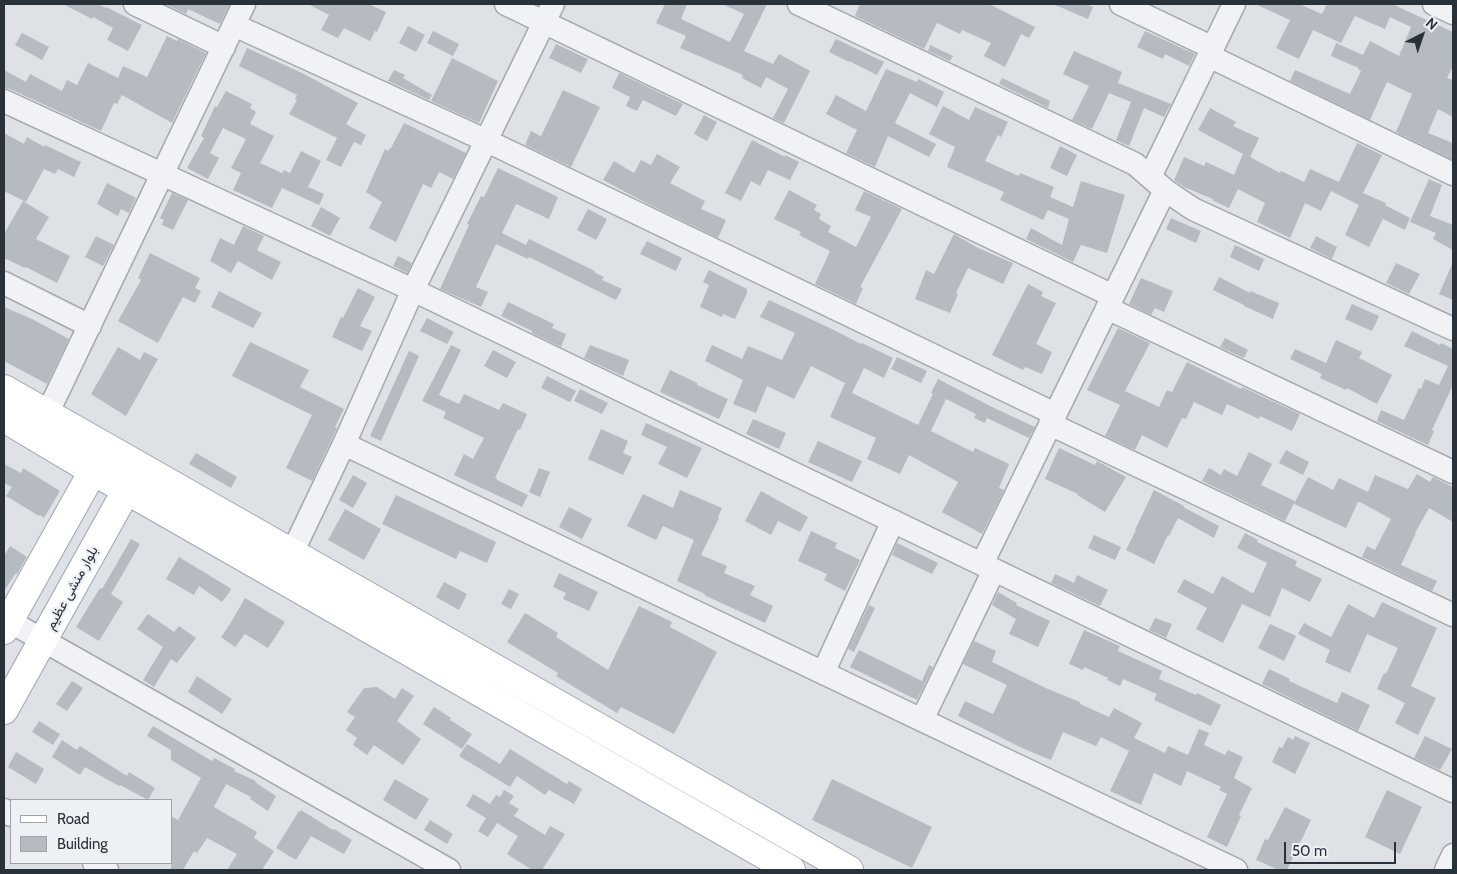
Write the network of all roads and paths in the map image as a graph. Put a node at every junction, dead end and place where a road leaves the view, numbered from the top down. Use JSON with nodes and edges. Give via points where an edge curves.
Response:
{"nodes":[{"id":1,"x":135,"y":4,"type":"edge"},
{"id":2,"x":244,"y":4,"type":"edge"},
{"id":3,"x":506,"y":4,"type":"edge"},
{"id":4,"x":799,"y":4,"type":"edge"},
{"id":5,"x":1121,"y":4,"type":"edge"},
{"id":6,"x":1234,"y":4,"type":"edge"},
{"id":7,"x":1434,"y":4,"type":"edge"},
{"id":8,"x":549,"y":13,"type":"edge"},
{"id":9,"x":1453,"y":13,"type":"edge"},
{"id":10,"x":234,"y":25,"type":"junction"},
{"id":11,"x":224,"y":47,"type":"junction"},
{"id":12,"x":1211,"y":52,"type":"junction"},
{"id":13,"x":4,"y":101,"type":"edge"},
{"id":14,"x":487,"y":140,"type":"junction"},
{"id":15,"x":163,"y":174,"type":"junction"},
{"id":16,"x":1453,"y":174,"type":"edge"},
{"id":17,"x":1157,"y":183,"type":"junction"},
{"id":18,"x":4,"y":283,"type":"edge"},
{"id":19,"x":413,"y":290,"type":"junction"},
{"id":20,"x":1110,"y":302,"type":"junction"},
{"id":21,"x":90,"y":326,"type":"junction"},
{"id":22,"x":1453,"y":329,"type":"edge"},
{"id":23,"x":4,"y":389,"type":"edge"},
{"id":24,"x":47,"y":414,"type":"junction"},
{"id":25,"x":4,"y":418,"type":"edge"},
{"id":26,"x":1053,"y":419,"type":"junction"},
{"id":27,"x":344,"y":444,"type":"junction"},
{"id":28,"x":107,"y":447,"type":"junction"},
{"id":29,"x":140,"y":466,"type":"junction"},
{"id":30,"x":93,"y":471,"type":"junction"},
{"id":31,"x":1453,"y":472,"type":"edge"},
{"id":32,"x":127,"y":490,"type":"junction"},
{"id":33,"x":893,"y":521,"type":"junction"},
{"id":34,"x":292,"y":553,"type":"junction"},
{"id":35,"x":988,"y":567,"type":"junction"},
{"id":36,"x":1453,"y":615,"type":"edge"},
{"id":37,"x":6,"y":626,"type":"edge"},
{"id":38,"x":43,"y":639,"type":"junction"},
{"id":39,"x":823,"y":673,"type":"junction"},
{"id":40,"x":4,"y":710,"type":"edge"},
{"id":41,"x":922,"y":720,"type":"junction"},
{"id":42,"x":1453,"y":791,"type":"edge"},
{"id":43,"x":1453,"y":855,"type":"edge"},
{"id":44,"x":96,"y":864,"type":"edge"},
{"id":45,"x":1205,"y":864,"type":"edge"},
{"id":46,"x":107,"y":870,"type":"edge"},
{"id":47,"x":449,"y":870,"type":"edge"},
{"id":48,"x":790,"y":870,"type":"edge"},
{"id":49,"x":850,"y":870,"type":"edge"},
{"id":50,"x":1236,"y":870,"type":"edge"},
{"id":51,"x":1446,"y":870,"type":"edge"}],
"edges":[{"from":1,"to":11,"type":"street"},
{"from":2,"to":10,"type":"street"},
{"from":3,"to":8,"type":"street"},
{"from":4,"to":17,"type":"street","via":[[1136,164]]},
{"from":5,"to":12,"type":"street"},
{"from":6,"to":12,"type":"street"},
{"from":7,"to":9,"type":"street"},
{"from":8,"to":14,"type":"street"},
{"from":8,"to":20,"type":"street"},
{"from":10,"to":11,"type":"street"},
{"from":10,"to":14,"type":"street"},
{"from":11,"to":15,"type":"street"},
{"from":12,"to":16,"type":"street"},
{"from":12,"to":17,"type":"street"},
{"from":13,"to":15,"type":"street"},
{"from":14,"to":19,"type":"street"},
{"from":14,"to":26,"type":"street"},
{"from":15,"to":19,"type":"street"},
{"from":15,"to":21,"type":"street"},
{"from":17,"to":20,"type":"street"},
{"from":17,"to":22,"type":"street","via":[[1193,209]]},
{"from":18,"to":21,"type":"street"},
{"from":19,"to":27,"type":"street"},
{"from":19,"to":33,"type":"street"},
{"from":20,"to":26,"type":"street"},
{"from":20,"to":31,"type":"street"},
{"from":21,"to":24,"type":"street"},
{"from":23,"to":24,"type":"main road"},
{"from":24,"to":28,"type":"main road"},
{"from":25,"to":30,"type":"main road"},
{"from":26,"to":35,"type":"street"},
{"from":26,"to":36,"type":"street"},
{"from":27,"to":34,"type":"street"},
{"from":27,"to":39,"type":"street"},
{"from":28,"to":29,"type":"main road"},
{"from":28,"to":30,"type":"main road"},
{"from":29,"to":32,"type":"main road","name":"بلوار منشی عظیم"},
{"from":29,"to":34,"type":"main road"},
{"from":30,"to":32,"type":"main road"},
{"from":30,"to":37,"type":"main road"},
{"from":32,"to":38,"type":"main road","name":"بلوار منشی عظیم"},
{"from":32,"to":48,"type":"main road"},
{"from":33,"to":35,"type":"street"},
{"from":33,"to":39,"type":"street"},
{"from":34,"to":49,"type":"main road"},
{"from":35,"to":41,"type":"street"},
{"from":35,"to":42,"type":"street"},
{"from":37,"to":38,"type":"street"},
{"from":38,"to":40,"type":"main road","name":"بلوار منشی عظیم"},
{"from":38,"to":47,"type":"street"},
{"from":39,"to":41,"type":"street"},
{"from":41,"to":45,"type":"street"},
{"from":43,"to":51,"type":"street"},
{"from":44,"to":46,"type":"street"},
{"from":45,"to":50,"type":"street"}]}
